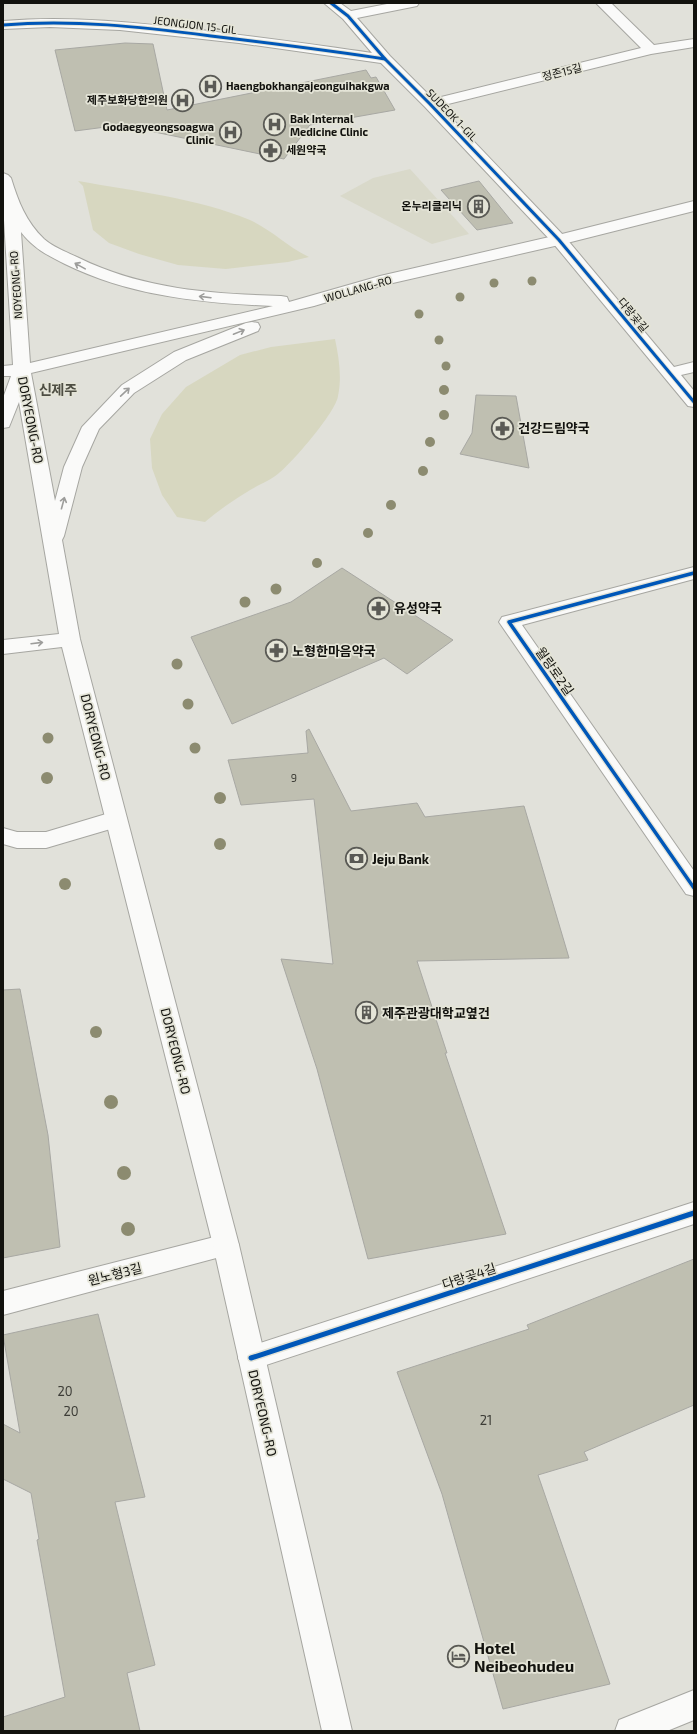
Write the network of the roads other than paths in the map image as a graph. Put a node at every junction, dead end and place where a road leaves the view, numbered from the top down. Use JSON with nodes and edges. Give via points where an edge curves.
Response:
{"nodes":[{"id":1,"x":331,"y":3,"type":"edge"},
{"id":2,"x":412,"y":3,"type":"edge"},
{"id":3,"x":603,"y":3,"type":"edge"},
{"id":4,"x":348,"y":16,"type":"junction"},
{"id":5,"x":3,"y":25,"type":"edge"},
{"id":6,"x":694,"y":43,"type":"edge"},
{"id":7,"x":651,"y":50,"type":"junction"},
{"id":8,"x":385,"y":59,"type":"junction"},
{"id":9,"x":430,"y":104,"type":"junction"},
{"id":10,"x":3,"y":178,"type":"edge"},
{"id":11,"x":11,"y":204,"type":"junction"},
{"id":12,"x":694,"y":206,"type":"edge"},
{"id":13,"x":559,"y":240,"type":"junction"},
{"id":14,"x":314,"y":301,"type":"junction"},
{"id":15,"x":694,"y":367,"type":"edge"},
{"id":16,"x":12,"y":371,"type":"edge"},
{"id":17,"x":670,"y":373,"type":"junction"},
{"id":18,"x":694,"y":402,"type":"edge"},
{"id":19,"x":3,"y":423,"type":"edge"},
{"id":20,"x":53,"y":541,"type":"junction"},
{"id":21,"x":694,"y":573,"type":"edge"},
{"id":22,"x":70,"y":639,"type":"junction"},
{"id":23,"x":3,"y":647,"type":"edge"},
{"id":24,"x":116,"y":819,"type":"junction"},
{"id":25,"x":3,"y":836,"type":"edge"},
{"id":26,"x":694,"y":888,"type":"edge"},
{"id":27,"x":694,"y":1213,"type":"edge"},
{"id":28,"x":226,"y":1246,"type":"junction"},
{"id":29,"x":3,"y":1303,"type":"edge"},
{"id":30,"x":251,"y":1358,"type":"junction"},
{"id":31,"x":694,"y":1705,"type":"edge"},
{"id":32,"x":337,"y":1731,"type":"edge"},
{"id":33,"x":630,"y":1731,"type":"edge"}],
"edges":[{"from":1,"to":4,"type":"main road","name":"SUDEOK 1-GIL"},
{"from":2,"to":4,"type":"main road"},
{"from":3,"to":7,"type":"main road"},
{"from":4,"to":8,"type":"main road","name":"SUDEOK 1-GIL"},
{"from":5,"to":8,"type":"main road","name":"JEONGJON 15-GIL","via":[[31,22],[110,24]]},
{"from":6,"to":7,"type":"main road","name":"정존15길"},
{"from":7,"to":9,"type":"main road","name":"정존15길"},
{"from":8,"to":9,"type":"main road","name":"SUDEOK 1-GIL"},
{"from":9,"to":13,"type":"main road","name":"SUDEOK 1-GIL"},
{"from":10,"to":11,"type":"main road","name":"NOYEONG-RO"},
{"from":14,"to":11,"type":"main road","one_way":true,"via":[[228,300],[167,292],[87,270],[41,245],[26,231]]},
{"from":11,"to":16,"type":"main road","name":"NOYEONG-RO"},
{"from":12,"to":13,"type":"main road","name":"WOLLANG-RO"},
{"from":13,"to":14,"type":"main road","name":"WOLLANG-RO","via":[[380,281]]},
{"from":13,"to":17,"type":"main road","name":"다랑곶길"},
{"from":14,"to":16,"type":"main road","name":"WOLLANG-RO"},
{"from":20,"to":14,"type":"main road","one_way":true,"via":[[73,468],[91,427],[128,389],[180,356]]},
{"from":15,"to":17,"type":"main road"},
{"from":16,"to":19,"type":"main road"},
{"from":16,"to":20,"type":"main road","name":"DORYEONG-RO"},
{"from":17,"to":18,"type":"main road","name":"다랑곶길"},
{"from":20,"to":22,"type":"main road","name":"DORYEONG-RO"},
{"from":21,"to":26,"type":"main road","name":"월랑로2길","via":[[509,622]]},
{"from":23,"to":22,"type":"main road","one_way":true},
{"from":22,"to":24,"type":"main road","name":"DORYEONG-RO"},
{"from":24,"to":25,"type":"main road","via":[[46,840],[17,840]]},
{"from":24,"to":28,"type":"main road","name":"DORYEONG-RO"},
{"from":27,"to":30,"type":"main road","name":"다랑곶4길"},
{"from":28,"to":29,"type":"main road","name":"원노형3길"},
{"from":28,"to":30,"type":"main road","name":"DORYEONG-RO"},
{"from":30,"to":32,"type":"main road","name":"DORYEONG-RO"},
{"from":31,"to":33,"type":"main road"}]}
